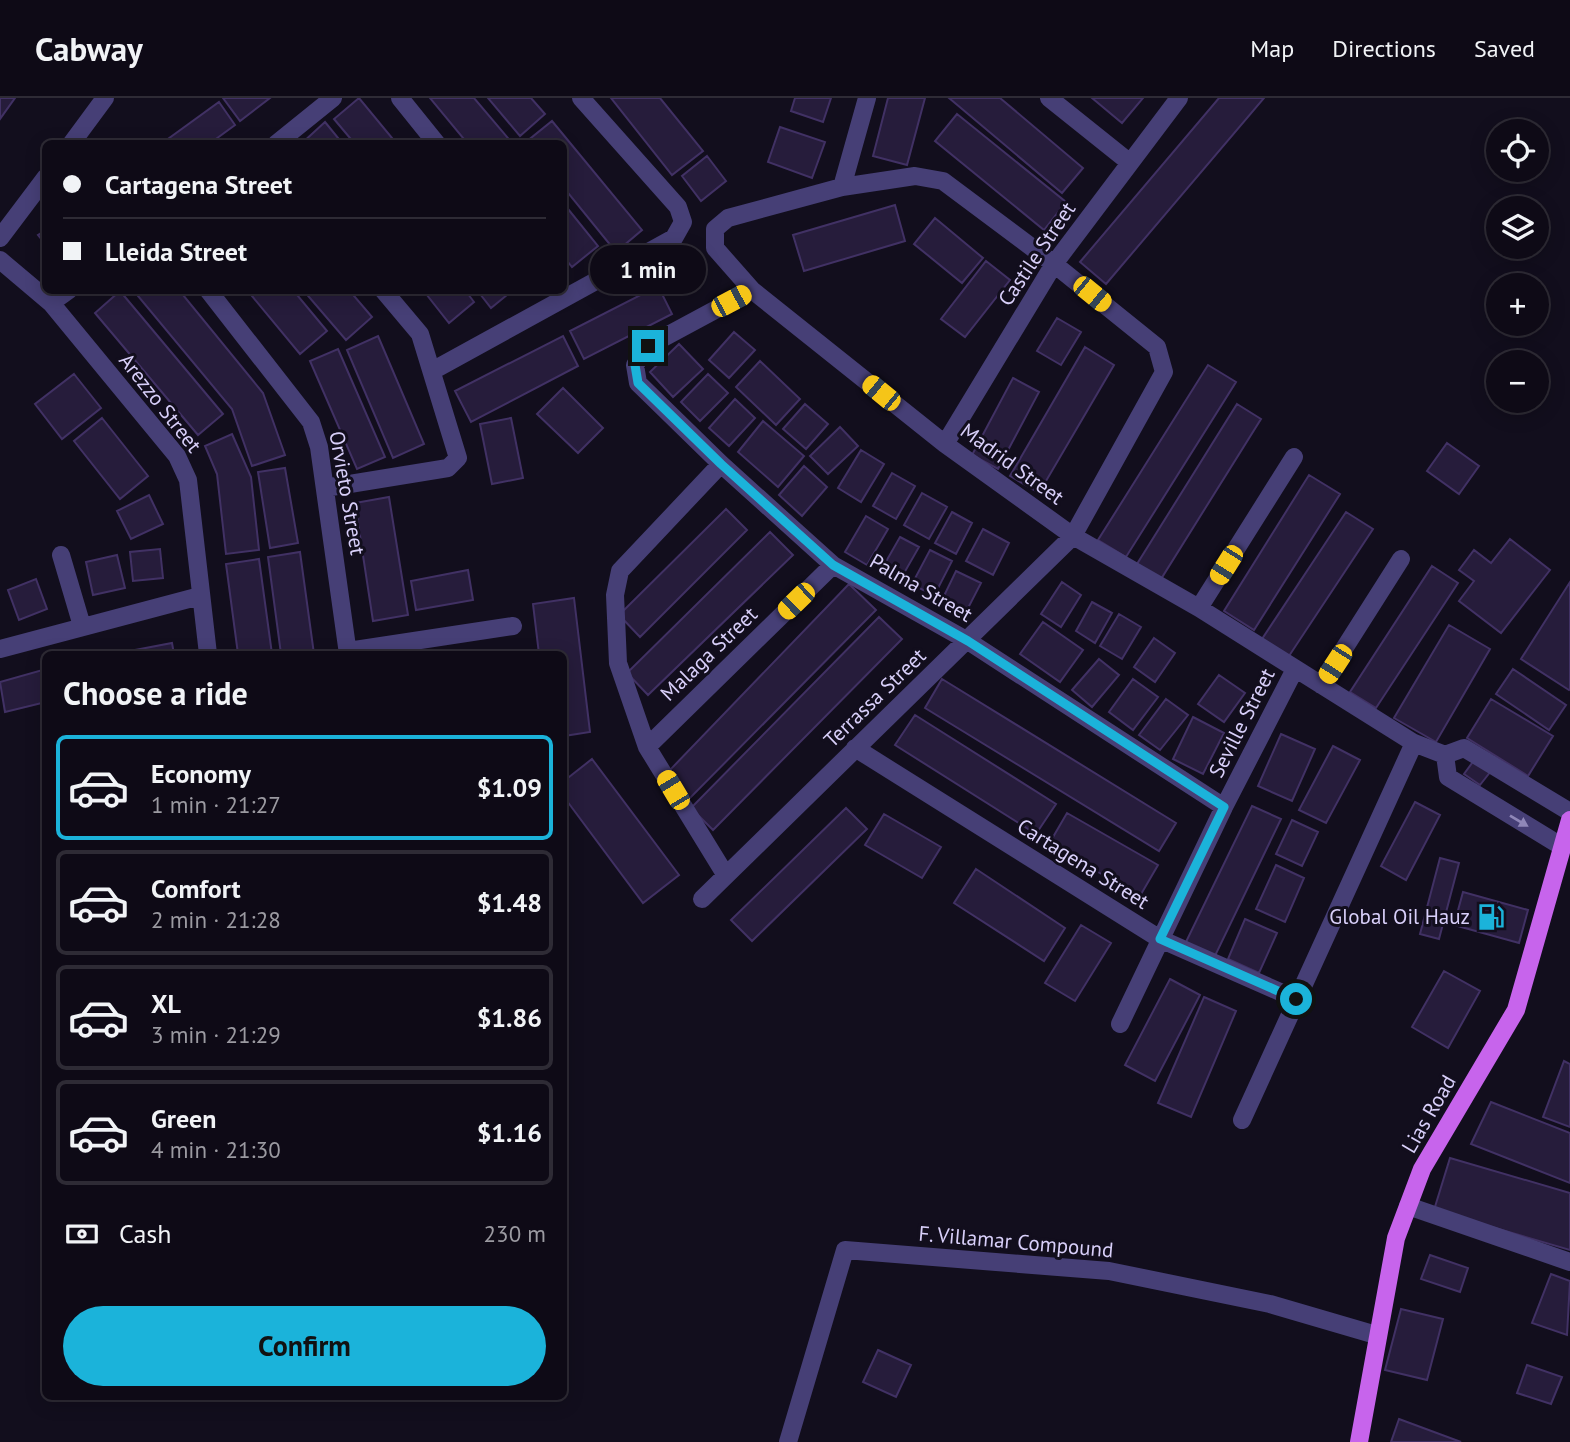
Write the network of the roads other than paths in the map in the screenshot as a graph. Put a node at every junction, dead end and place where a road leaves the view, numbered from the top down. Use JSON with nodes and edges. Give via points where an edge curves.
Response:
{"nodes":[{"id":1,"x":105,"y":98,"type":"edge"},
{"id":2,"x":333,"y":98,"type":"edge"},
{"id":3,"x":400,"y":98,"type":"edge"},
{"id":4,"x":581,"y":98,"type":"edge"},
{"id":5,"x":867,"y":98,"type":"edge"},
{"id":6,"x":1049,"y":98,"type":"edge"},
{"id":7,"x":1179,"y":98,"type":"edge"},
{"id":8,"x":74,"y":140,"type":"edge"},
{"id":9,"x":281,"y":140,"type":"edge"},
{"id":10,"x":435,"y":140,"type":"edge"},
{"id":11,"x":1129,"y":162,"type":"junction"},
{"id":12,"x":42,"y":182,"type":"edge"},
{"id":13,"x":842,"y":187,"type":"junction"},
{"id":14,"x":0,"y":238,"type":"edge"},
{"id":15,"x":0,"y":260,"type":"edge"},
{"id":16,"x":1054,"y":264,"type":"junction"},
{"id":17,"x":751,"y":290,"type":"junction"},
{"id":18,"x":567,"y":291,"type":"edge"},
{"id":19,"x":63,"y":294,"type":"edge"},
{"id":20,"x":211,"y":294,"type":"edge"},
{"id":21,"x":386,"y":294,"type":"edge"},
{"id":22,"x":562,"y":294,"type":"edge"},
{"id":23,"x":51,"y":303,"type":"junction"},
{"id":24,"x":432,"y":371,"type":"junction"},
{"id":25,"x":945,"y":444,"type":"junction"},
{"id":26,"x":1294,"y":457,"type":"dead end"},
{"id":27,"x":721,"y":464,"type":"junction"},
{"id":28,"x":326,"y":488,"type":"junction"},
{"id":29,"x":1073,"y":536,"type":"junction"},
{"id":30,"x":61,"y":555,"type":"dead end"},
{"id":31,"x":1401,"y":559,"type":"dead end"},
{"id":32,"x":833,"y":565,"type":"junction"},
{"id":33,"x":200,"y":596,"type":"junction"},
{"id":34,"x":1199,"y":608,"type":"junction"},
{"id":35,"x":82,"y":626,"type":"junction"},
{"id":36,"x":513,"y":626,"type":"dead end"},
{"id":37,"x":968,"y":641,"type":"junction"},
{"id":38,"x":0,"y":649,"type":"edge"},
{"id":39,"x":208,"y":651,"type":"edge"},
{"id":40,"x":348,"y":651,"type":"edge"},
{"id":41,"x":360,"y":651,"type":"edge"},
{"id":42,"x":1295,"y":669,"type":"junction"},
{"id":43,"x":1321,"y":685,"type":"junction"},
{"id":44,"x":1414,"y":743,"type":"junction"},
{"id":45,"x":647,"y":747,"type":"junction"},
{"id":46,"x":855,"y":748,"type":"junction"},
{"id":47,"x":1444,"y":755,"type":"junction"},
{"id":48,"x":1224,"y":807,"type":"junction"},
{"id":49,"x":1570,"y":812,"type":"edge"},
{"id":50,"x":1570,"y":820,"type":"edge"},
{"id":51,"x":1561,"y":846,"type":"junction"},
{"id":52,"x":725,"y":874,"type":"junction"},
{"id":53,"x":702,"y":900,"type":"dead end"},
{"id":54,"x":1160,"y":939,"type":"junction"},
{"id":55,"x":1296,"y":999,"type":"junction"},
{"id":56,"x":1119,"y":1024,"type":"dead end"},
{"id":57,"x":1242,"y":1119,"type":"dead end"},
{"id":58,"x":1408,"y":1206,"type":"junction"},
{"id":59,"x":1570,"y":1262,"type":"edge"},
{"id":60,"x":1376,"y":1335,"type":"junction"},
{"id":61,"x":788,"y":1442,"type":"edge"},
{"id":62,"x":1359,"y":1442,"type":"edge"}],
"edges":[{"from":1,"to":8,"type":"street"},
{"from":2,"to":9,"type":"street"},
{"from":3,"to":10,"type":"street"},
{"from":4,"to":18,"type":"street","via":[[678,207],[683,222],[674,237]]},
{"from":5,"to":13,"type":"street"},
{"from":6,"to":11,"type":"street"},
{"from":7,"to":11,"type":"street","name":"Castile Street"},
{"from":11,"to":16,"type":"street","name":"Castile Street"},
{"from":12,"to":14,"type":"street"},
{"from":13,"to":16,"type":"street","name":"Madrid Street","via":[[915,176],[943,181]]},
{"from":13,"to":17,"type":"street","name":"Madrid Street","via":[[728,218],[715,229],[715,248]]},
{"from":15,"to":23,"type":"street","name":"Arezzo Street"},
{"from":16,"to":25,"type":"street","name":"Castile Street"},
{"from":16,"to":29,"type":"street","name":"Terrassa Street","via":[[1157,347],[1164,372]]},
{"from":17,"to":25,"type":"street","name":"Madrid Street"},
{"from":17,"to":27,"type":"street","name":"Palma Street","via":[[648,346],[635,365],[638,383]]},
{"from":19,"to":23,"type":"street"},
{"from":20,"to":28,"type":"street","name":"Orvieto Street","via":[[311,422]]},
{"from":21,"to":24,"type":"street","via":[[420,334]]},
{"from":22,"to":24,"type":"street"},
{"from":23,"to":33,"type":"street","name":"Arezzo Street","via":[[177,456],[188,480]]},
{"from":24,"to":28,"type":"street","via":[[458,458],[448,468]]},
{"from":25,"to":29,"type":"street","name":"Madrid Street"},
{"from":26,"to":34,"type":"street"},
{"from":27,"to":32,"type":"street","name":"Palma Street"},
{"from":27,"to":45,"type":"street","via":[[620,571],[615,595],[618,663]]},
{"from":28,"to":40,"type":"street","name":"Orvieto Street"},
{"from":29,"to":34,"type":"street","name":"Madrid Street"},
{"from":29,"to":37,"type":"street","name":"Terrassa Street"},
{"from":30,"to":35,"type":"street"},
{"from":31,"to":43,"type":"street"},
{"from":32,"to":37,"type":"street","name":"Palma Street"},
{"from":32,"to":45,"type":"street","name":"Malaga Street"},
{"from":33,"to":35,"type":"street"},
{"from":33,"to":39,"type":"street","name":"Arezzo Street"},
{"from":34,"to":42,"type":"street","name":"Madrid Street"},
{"from":35,"to":38,"type":"street"},
{"from":36,"to":41,"type":"street"},
{"from":37,"to":46,"type":"street","name":"Terrassa Street"},
{"from":37,"to":48,"type":"street","name":"Palma Street"},
{"from":42,"to":43,"type":"street","name":"Madrid Street"},
{"from":42,"to":48,"type":"street","name":"Seville Street"},
{"from":43,"to":44,"type":"street","name":"Madrid Street"},
{"from":44,"to":47,"type":"street","name":"Madrid Street"},
{"from":44,"to":55,"type":"street"},
{"from":45,"to":52,"type":"street"},
{"from":46,"to":52,"type":"street","name":"Terrassa Street"},
{"from":46,"to":54,"type":"street","name":"Cartagena Street"},
{"from":47,"to":49,"type":"street","name":"Madrid Street","via":[[1464,748]]},
{"from":47,"to":51,"type":"street","one_way":true,"via":[[1448,777]]},
{"from":48,"to":54,"type":"street","name":"Seville Street"},
{"from":50,"to":51,"type":"main road","name":"Lias Road"},
{"from":51,"to":58,"type":"main road","name":"Lias Road","via":[[1516,1010],[1422,1169]]},
{"from":52,"to":53,"type":"street","name":"Terrassa Street"},
{"from":54,"to":55,"type":"street","name":"Cartagena Street"},
{"from":54,"to":56,"type":"street","name":"Seville Street"},
{"from":55,"to":57,"type":"street"},
{"from":58,"to":59,"type":"street"},
{"from":58,"to":60,"type":"main road","name":"Lias Road","via":[[1396,1238]]},
{"from":60,"to":61,"type":"street","name":"F. Villamar Compound","via":[[1270,1304],[1109,1271],[845,1250]]},
{"from":60,"to":62,"type":"main road","name":"Lias Road"}]}
